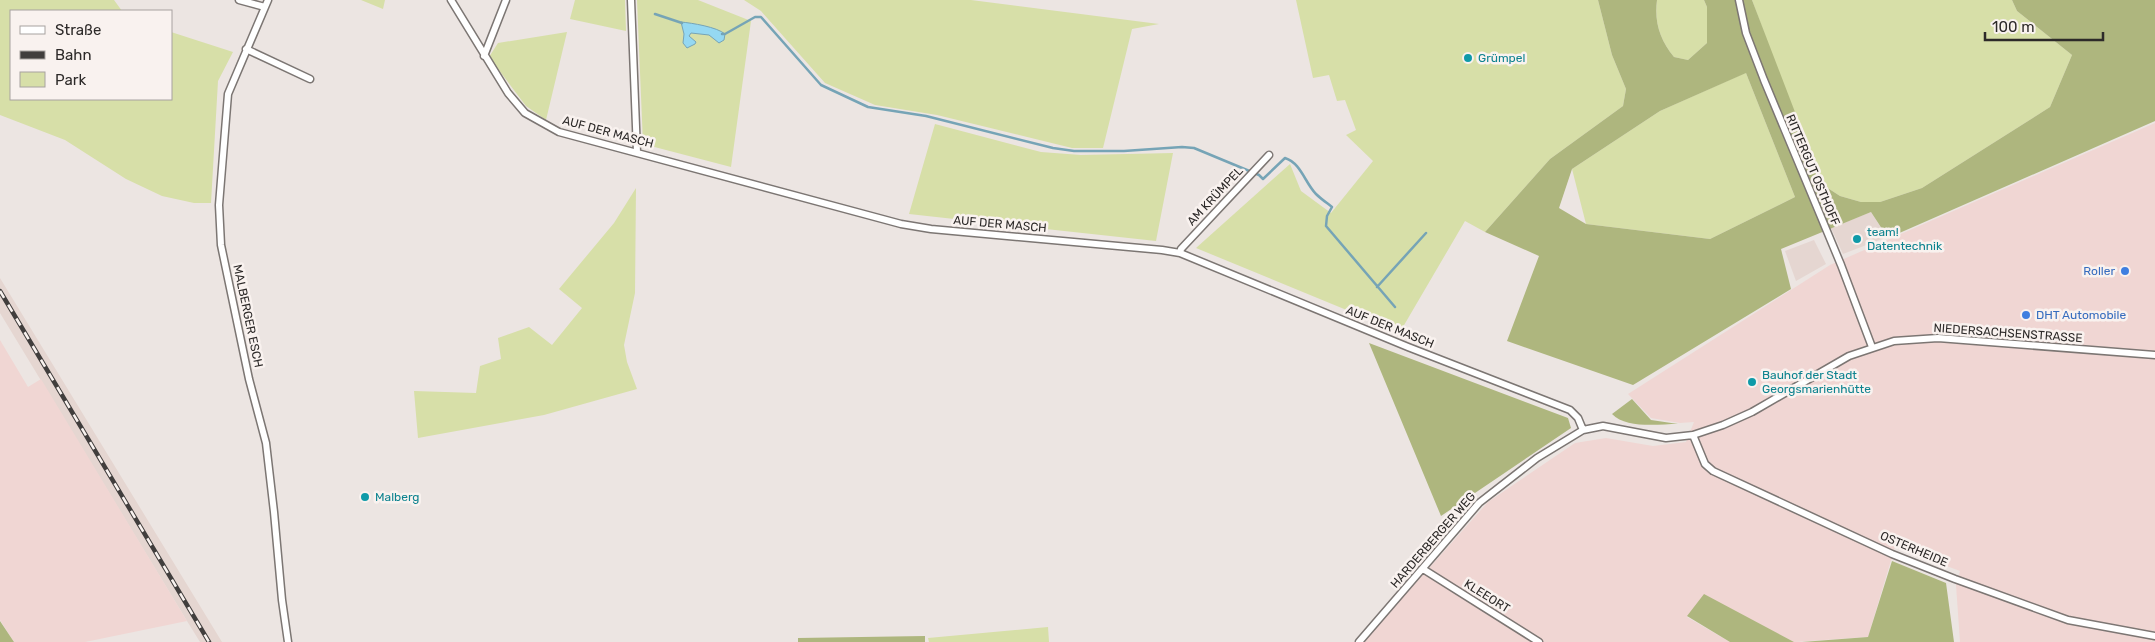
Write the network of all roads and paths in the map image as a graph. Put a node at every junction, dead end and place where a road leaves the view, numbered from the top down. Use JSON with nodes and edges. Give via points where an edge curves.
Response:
{"nodes":[{"id":1,"x":239,"y":0,"type":"edge"},
{"id":2,"x":268,"y":0,"type":"edge"},
{"id":3,"x":451,"y":0,"type":"edge"},
{"id":4,"x":506,"y":0,"type":"edge"},
{"id":5,"x":631,"y":0,"type":"edge"},
{"id":6,"x":1739,"y":0,"type":"edge"},
{"id":7,"x":265,"y":8,"type":"junction"},
{"id":8,"x":246,"y":49,"type":"junction"},
{"id":9,"x":484,"y":56,"type":"junction"},
{"id":10,"x":310,"y":78,"type":"dead end"},
{"id":11,"x":636,"y":152,"type":"junction"},
{"id":12,"x":1269,"y":155,"type":"dead end"},
{"id":13,"x":1180,"y":254,"type":"junction"},
{"id":14,"x":1872,"y":347,"type":"junction"},
{"id":15,"x":2155,"y":355,"type":"edge"},
{"id":16,"x":1583,"y":430,"type":"junction"},
{"id":17,"x":1693,"y":435,"type":"junction"},
{"id":18,"x":1423,"y":569,"type":"junction"},
{"id":19,"x":2155,"y":636,"type":"edge"},
{"id":20,"x":288,"y":642,"type":"edge"},
{"id":21,"x":1359,"y":642,"type":"edge"},
{"id":22,"x":1539,"y":642,"type":"edge"}],
"edges":[{"from":1,"to":7,"type":"street"},
{"from":2,"to":7,"type":"street","name":"MALBERGER ESCH"},
{"from":3,"to":9,"type":"street","name":"AUF DER MASCH"},
{"from":4,"to":9,"type":"street"},
{"from":5,"to":11,"type":"street"},
{"from":6,"to":14,"type":"street","name":"RITTERGUT OSTHOFF","via":[[1746,33],[1764,80]]},
{"from":7,"to":8,"type":"street","name":"MALBERGER ESCH"},
{"from":8,"to":10,"type":"street"},
{"from":8,"to":20,"type":"street","name":"MALBERGER ESCH","via":[[228,94],[219,205],[221,245],[266,443]]},
{"from":9,"to":11,"type":"street","name":"AUF DER MASCH","via":[[526,114],[559,132]]},
{"from":11,"to":13,"type":"street","name":"AUF DER MASCH","via":[[901,224]]},
{"from":12,"to":13,"type":"street","name":"AM KRÜMPEL","via":[[1181,249]]},
{"from":13,"to":16,"type":"street","name":"AUF DER MASCH","via":[[1570,410]]},
{"from":14,"to":15,"type":"street","name":"NIEDERSACHSENSTRASSE","via":[[1894,341],[1938,338]]},
{"from":14,"to":17,"type":"street","name":"NIEDERSACHSENSTRASSE","via":[[1849,356],[1752,412],[1723,426]]},
{"from":16,"to":17,"type":"street","name":"NIEDERSACHSENSTRASSE","via":[[1603,426],[1666,438]]},
{"from":16,"to":18,"type":"street","name":"HARDERBERGER WEG","via":[[1537,458],[1479,503]]},
{"from":17,"to":19,"type":"street","name":"OSTERHEIDE","via":[[1705,464],[1713,471],[1892,554],[2068,620]]},
{"from":18,"to":21,"type":"street","name":"HARDERBERGER WEG"},
{"from":18,"to":22,"type":"street","name":"KLEEORT"}]}
